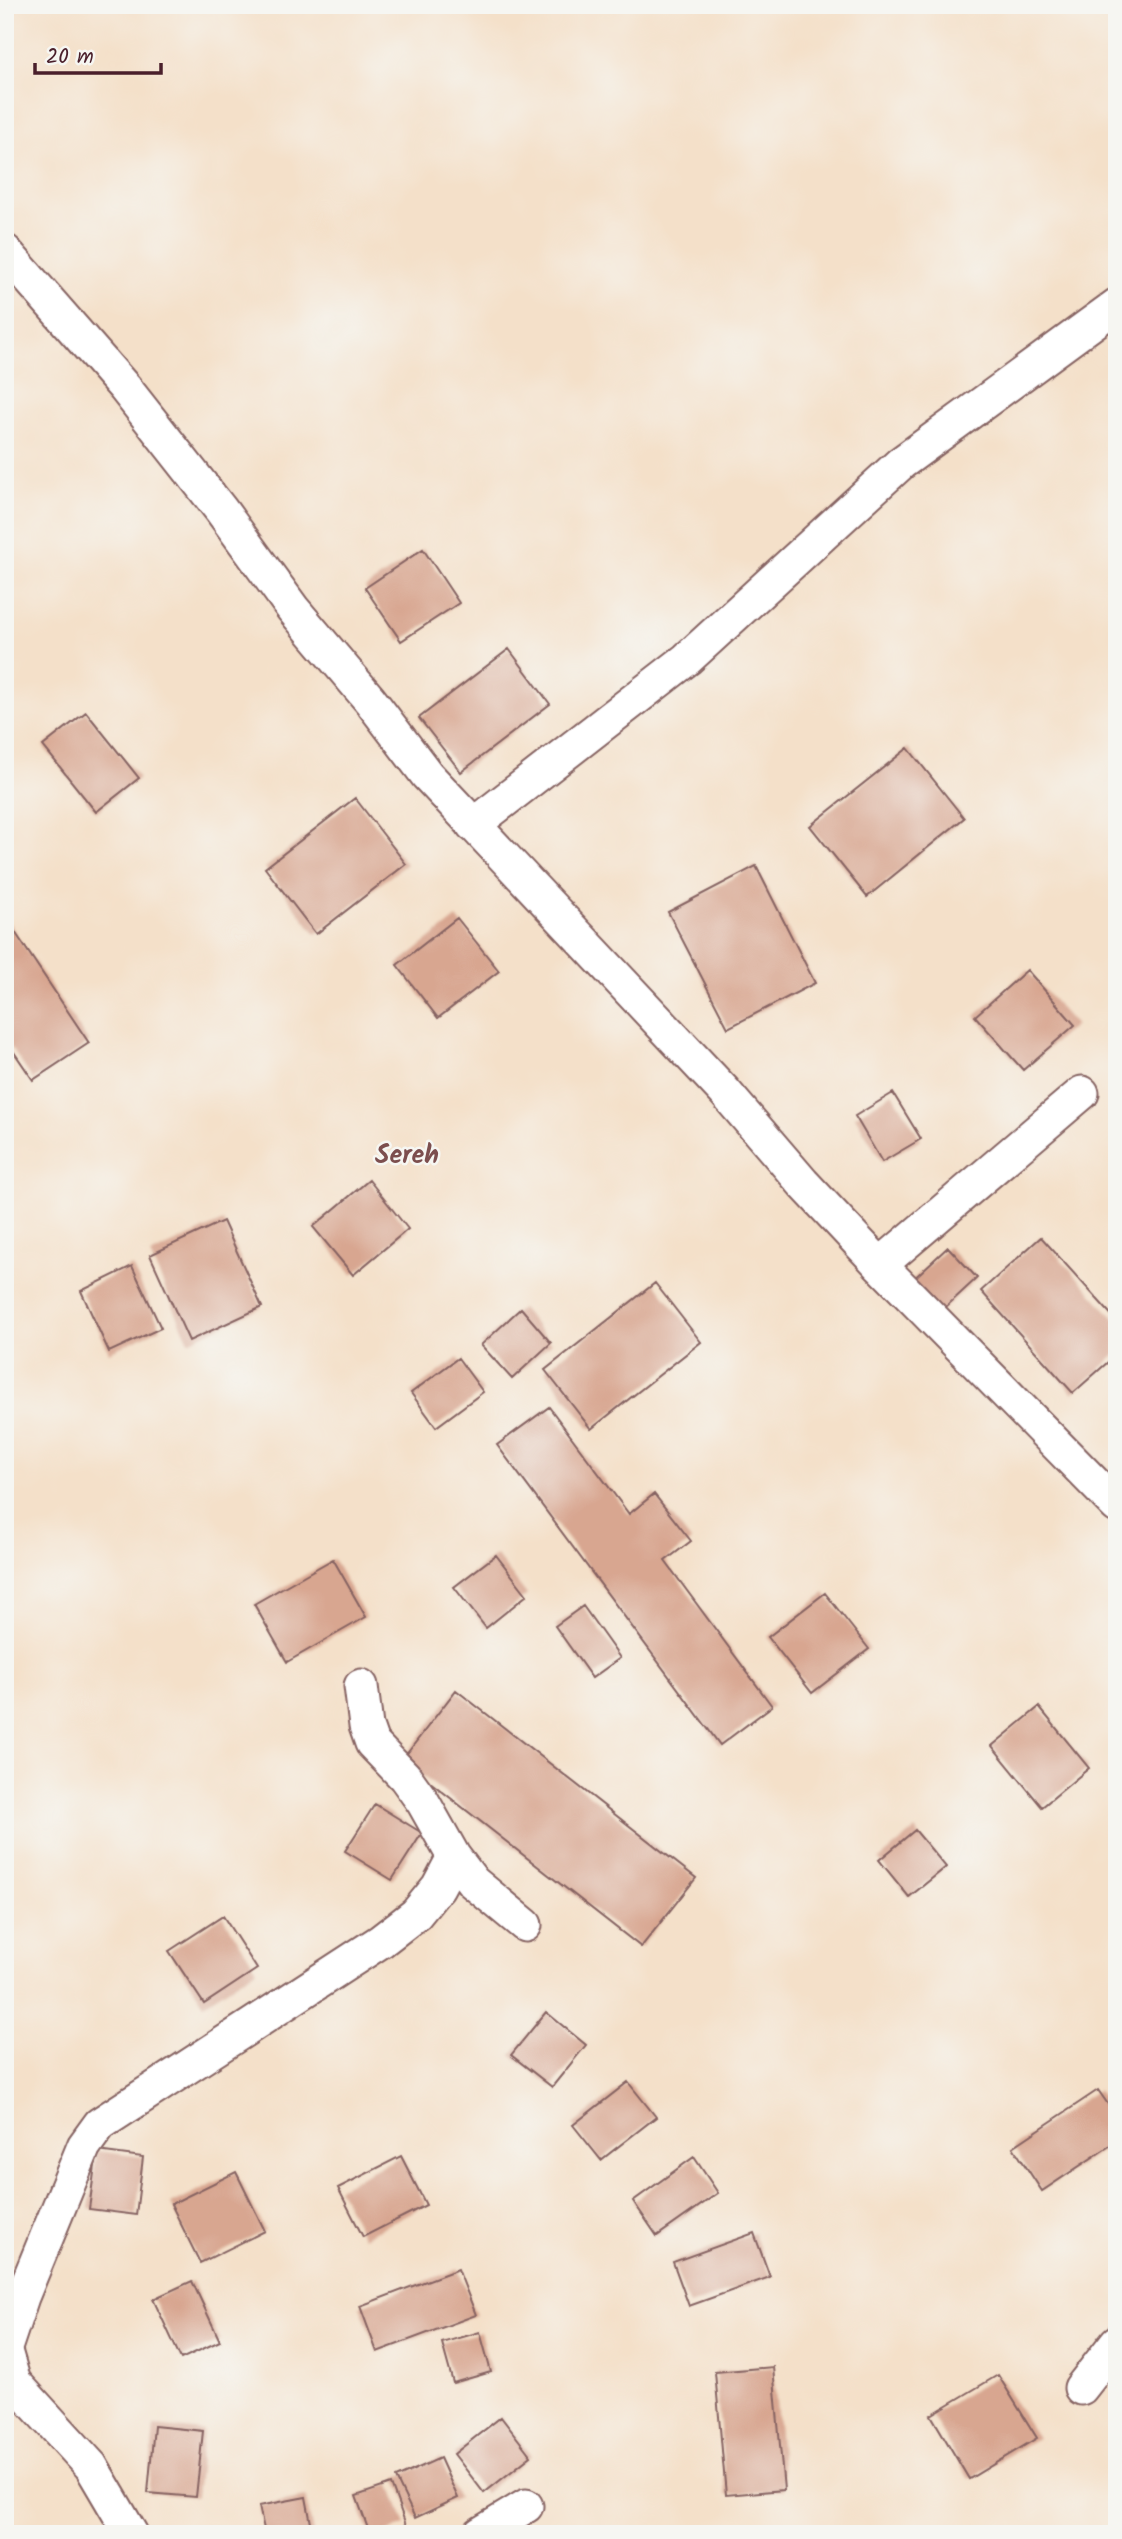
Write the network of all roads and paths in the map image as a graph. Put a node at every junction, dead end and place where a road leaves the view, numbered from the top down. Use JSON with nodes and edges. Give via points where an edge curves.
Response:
{"nodes":[{"id":1,"x":5,"y":251,"type":"edge"},
{"id":2,"x":1117,"y":305,"type":"edge"},
{"id":3,"x":474,"y":825,"type":"junction"},
{"id":4,"x":1082,"y":1093,"type":"dead end"},
{"id":5,"x":880,"y":1265,"type":"junction"},
{"id":6,"x":1117,"y":1506,"type":"edge"},
{"id":7,"x":361,"y":1686,"type":"dead end"},
{"id":8,"x":454,"y":1857,"type":"junction"},
{"id":9,"x":525,"y":1925,"type":"dead end"},
{"id":10,"x":1117,"y":2342,"type":"edge"},
{"id":11,"x":5,"y":2349,"type":"edge"},
{"id":12,"x":1081,"y":2388,"type":"dead end"},
{"id":13,"x":526,"y":2506,"type":"dead end"},
{"id":14,"x":131,"y":2534,"type":"edge"},
{"id":15,"x":480,"y":2534,"type":"edge"}],
"edges":[{"from":1,"to":3,"type":"street","via":[[125,388],[293,609],[427,775]]},
{"from":2,"to":3,"type":"street","via":[[901,463],[687,659]]},
{"from":3,"to":5,"type":"street"},
{"from":4,"to":5,"type":"street"},
{"from":5,"to":6,"type":"street"},
{"from":7,"to":8,"type":"street","via":[[372,1744],[424,1802]]},
{"from":8,"to":9,"type":"street","via":[[473,1882]]},
{"from":8,"to":11,"type":"street","via":[[416,1914],[381,1941],[100,2124],[84,2146]]},
{"from":10,"to":12,"type":"street"},
{"from":11,"to":14,"type":"street","via":[[14,2382],[91,2466]]},
{"from":13,"to":15,"type":"street"}]}
